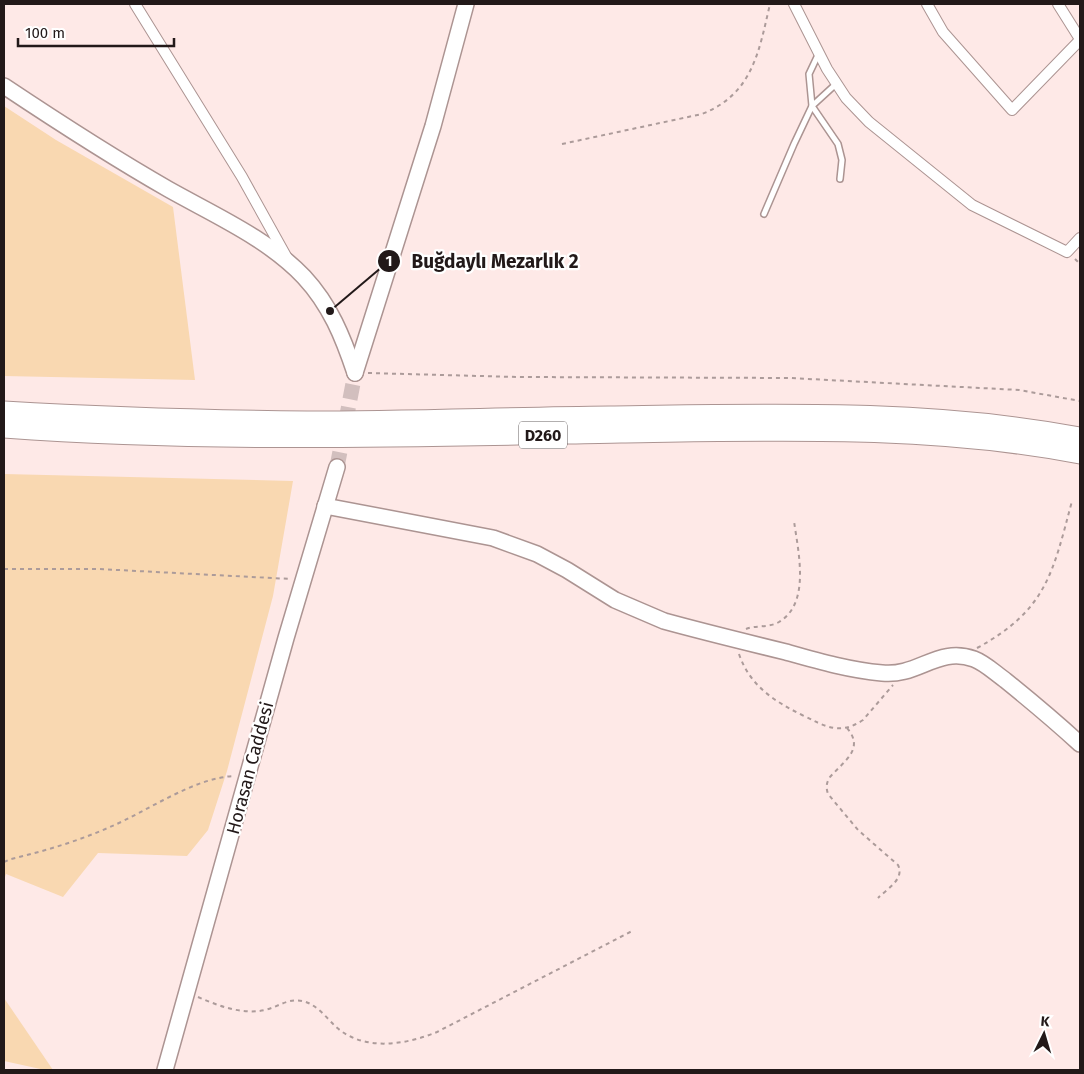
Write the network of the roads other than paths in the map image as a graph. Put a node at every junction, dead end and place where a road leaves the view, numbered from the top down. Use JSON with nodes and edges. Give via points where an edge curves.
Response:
{"nodes":[{"id":1,"x":135,"y":4,"type":"edge"},
{"id":2,"x":466,"y":4,"type":"edge"},
{"id":3,"x":794,"y":4,"type":"edge"},
{"id":4,"x":927,"y":4,"type":"edge"},
{"id":5,"x":1058,"y":4,"type":"edge"},
{"id":6,"x":1080,"y":39,"type":"edge"},
{"id":7,"x":818,"y":54,"type":"junction"},
{"id":8,"x":836,"y":84,"type":"junction"},
{"id":9,"x":4,"y":86,"type":"edge"},
{"id":10,"x":812,"y":106,"type":"junction"},
{"id":11,"x":840,"y":179,"type":"dead end"},
{"id":12,"x":764,"y":214,"type":"dead end"},
{"id":13,"x":1080,"y":238,"type":"edge"},
{"id":14,"x":290,"y":263,"type":"junction"},
{"id":15,"x":4,"y":411,"type":"edge"},
{"id":16,"x":4,"y":428,"type":"edge"},
{"id":17,"x":1080,"y":437,"type":"edge"},
{"id":18,"x":1080,"y":454,"type":"edge"},
{"id":19,"x":337,"y":467,"type":"tunnel mouth"},
{"id":20,"x":325,"y":506,"type":"junction"},
{"id":21,"x":1080,"y":744,"type":"edge"},
{"id":22,"x":165,"y":1070,"type":"edge"}],
"edges":[{"from":1,"to":14,"type":"street","via":[[242,177]]},
{"from":2,"to":14,"type":"street","via":[[433,126],[356,373],[330,312],[313,287]]},
{"from":3,"to":7,"type":"street"},
{"from":4,"to":6,"type":"street","via":[[943,32],[1012,110]]},
{"from":5,"to":6,"type":"street"},
{"from":7,"to":8,"type":"street"},
{"from":7,"to":10,"type":"lane","via":[[809,74]]},
{"from":8,"to":10,"type":"lane"},
{"from":8,"to":13,"type":"street","via":[[870,122],[972,205],[1067,252]]},
{"from":9,"to":14,"type":"street","via":[[155,182],[259,240]]},
{"from":10,"to":11,"type":"lane","via":[[838,144],[842,160]]},
{"from":10,"to":12,"type":"lane"},
{"from":15,"to":17,"type":"highway","number":"D260","via":[[109,417],[308,421],[834,414],[961,420]]},
{"from":16,"to":18,"type":"highway","number":"D260","via":[[222,438],[832,431],[962,438]]},
{"from":19,"to":20,"type":"street","name":"Horasan Caddesi"},
{"from":20,"to":21,"type":"street","via":[[493,538],[552,562],[615,600],[664,621],[844,667],[882,673],[904,672],[940,657],[962,656],[983,663]]},
{"from":20,"to":22,"type":"street","name":"Horasan Caddesi"}]}
